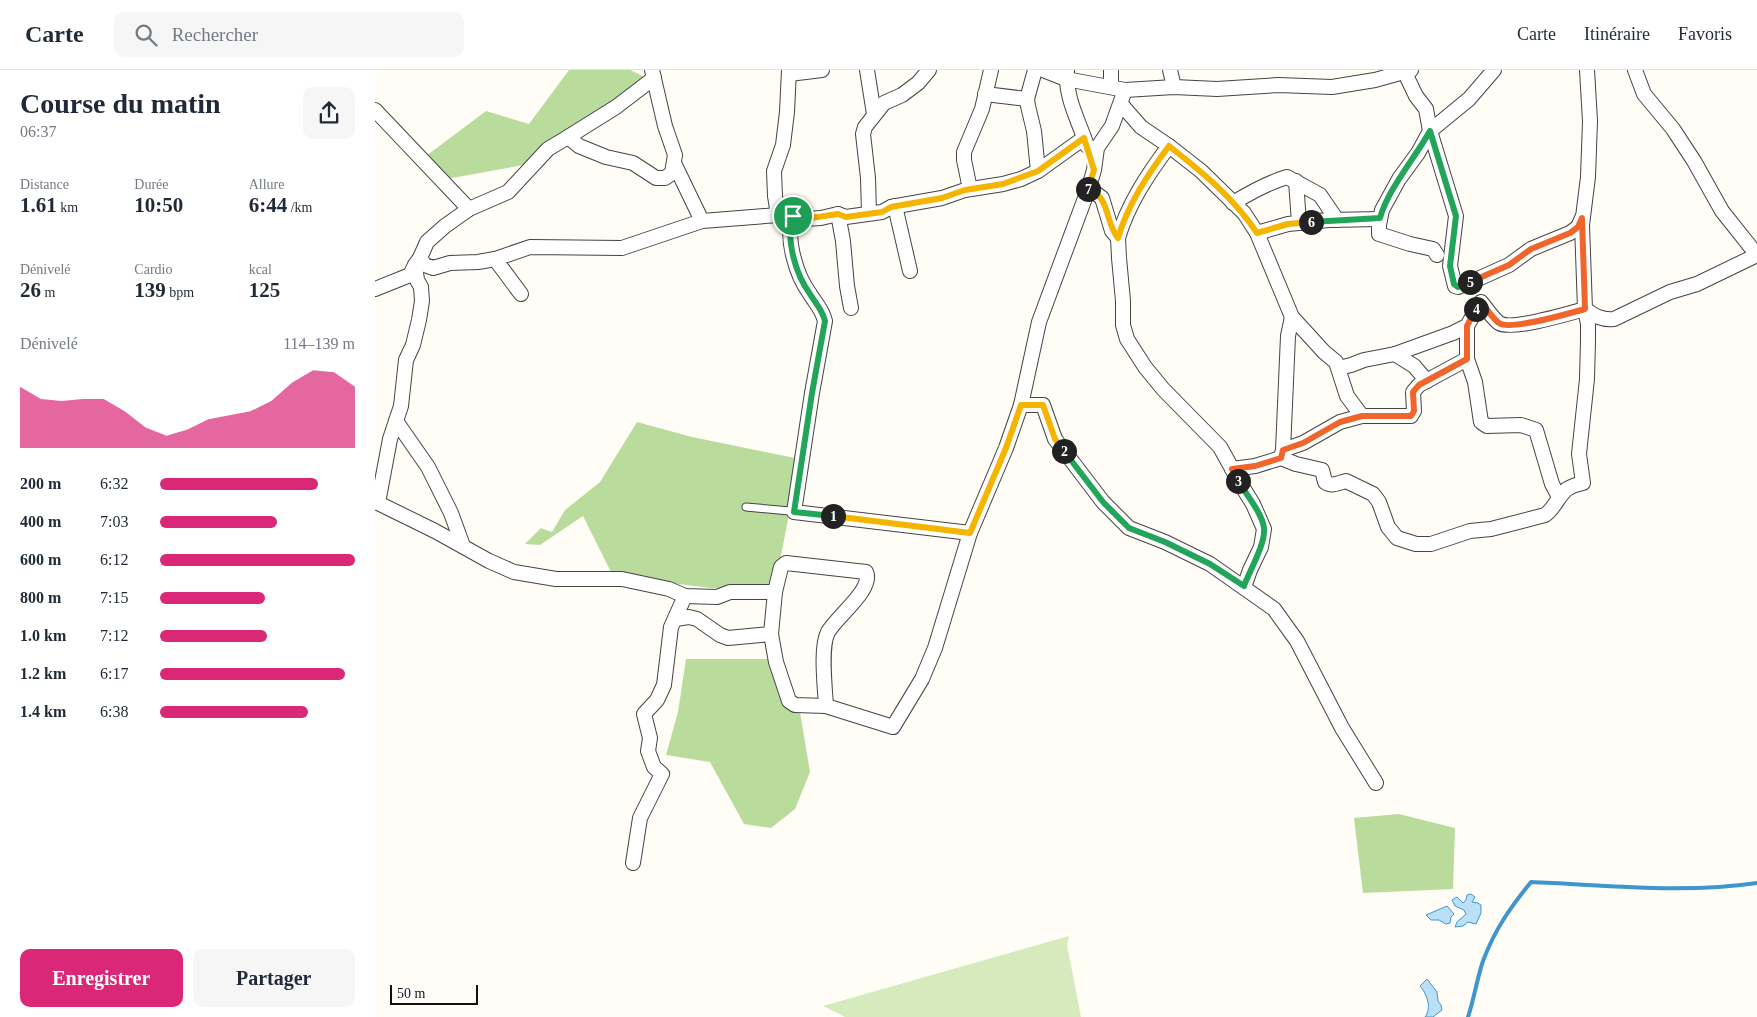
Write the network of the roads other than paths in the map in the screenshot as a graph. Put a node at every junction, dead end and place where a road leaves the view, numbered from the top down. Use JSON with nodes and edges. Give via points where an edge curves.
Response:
{"nodes":[{"id":1,"x":823,"y":70,"type":"edge"},
{"id":2,"x":867,"y":70,"type":"edge"},
{"id":3,"x":929,"y":70,"type":"edge"},
{"id":4,"x":991,"y":70,"type":"edge"},
{"id":5,"x":1035,"y":70,"type":"edge"},
{"id":6,"x":1043,"y":70,"type":"edge"},
{"id":7,"x":1111,"y":70,"type":"edge"},
{"id":8,"x":1170,"y":70,"type":"edge"},
{"id":9,"x":1494,"y":70,"type":"edge"},
{"id":10,"x":1587,"y":70,"type":"edge"},
{"id":11,"x":1635,"y":70,"type":"edge"},
{"id":12,"x":1408,"y":71,"type":"edge"},
{"id":13,"x":789,"y":72,"type":"edge"},
{"id":14,"x":653,"y":74,"type":"edge"},
{"id":15,"x":1066,"y":74,"type":"edge"},
{"id":16,"x":1111,"y":87,"type":"junction"},
{"id":17,"x":1174,"y":87,"type":"junction"},
{"id":18,"x":1125,"y":90,"type":"junction"},
{"id":19,"x":985,"y":94,"type":"junction"},
{"id":20,"x":1027,"y":99,"type":"junction"},
{"id":21,"x":1121,"y":104,"type":"junction"},
{"id":22,"x":375,"y":110,"type":"edge"},
{"id":23,"x":874,"y":114,"type":"junction"},
{"id":24,"x":1430,"y":131,"type":"junction"},
{"id":25,"x":568,"y":137,"type":"junction"},
{"id":26,"x":1084,"y":138,"type":"junction"},
{"id":27,"x":1169,"y":146,"type":"junction"},
{"id":28,"x":674,"y":163,"type":"junction"},
{"id":29,"x":1094,"y":170,"type":"junction"},
{"id":30,"x":1038,"y":171,"type":"junction"},
{"id":31,"x":1296,"y":181,"type":"junction"},
{"id":32,"x":970,"y":189,"type":"junction"},
{"id":33,"x":1088,"y":190,"type":"junction"},
{"id":34,"x":1233,"y":203,"type":"junction"},
{"id":35,"x":895,"y":206,"type":"junction"},
{"id":36,"x":469,"y":209,"type":"junction"},
{"id":37,"x":869,"y":213,"type":"junction"},
{"id":38,"x":838,"y":214,"type":"junction"},
{"id":39,"x":778,"y":216,"type":"junction"},
{"id":40,"x":793,"y":216,"type":"junction"},
{"id":41,"x":1380,"y":218,"type":"junction"},
{"id":42,"x":1582,"y":218,"type":"junction"},
{"id":43,"x":1337,"y":220,"type":"junction"},
{"id":44,"x":701,"y":221,"type":"junction"},
{"id":45,"x":1299,"y":223,"type":"junction"},
{"id":46,"x":1257,"y":233,"type":"junction"},
{"id":47,"x":1118,"y":238,"type":"junction"},
{"id":48,"x":1437,"y":254,"type":"dead end"},
{"id":49,"x":495,"y":259,"type":"junction"},
{"id":50,"x":417,"y":262,"type":"junction"},
{"id":51,"x":910,"y":271,"type":"dead end"},
{"id":52,"x":375,"y":289,"type":"edge"},
{"id":53,"x":521,"y":294,"type":"dead end"},
{"id":54,"x":851,"y":308,"type":"dead end"},
{"id":55,"x":1585,"y":309,"type":"junction"},
{"id":56,"x":1292,"y":317,"type":"junction"},
{"id":57,"x":1467,"y":326,"type":"junction"},
{"id":58,"x":1395,"y":354,"type":"junction"},
{"id":59,"x":1467,"y":359,"type":"junction"},
{"id":60,"x":1339,"y":368,"type":"junction"},
{"id":61,"x":1427,"y":381,"type":"junction"},
{"id":62,"x":1021,"y":405,"type":"junction"},
{"id":63,"x":1362,"y":416,"type":"junction"},
{"id":64,"x":396,"y":421,"type":"junction"},
{"id":65,"x":1282,"y":454,"type":"junction"},
{"id":66,"x":1232,"y":469,"type":"junction"},
{"id":67,"x":1559,"y":497,"type":"junction"},
{"id":68,"x":377,"y":502,"type":"edge"},
{"id":69,"x":746,"y":507,"type":"dead end"},
{"id":70,"x":794,"y":512,"type":"junction"},
{"id":71,"x":970,"y":533,"type":"junction"},
{"id":72,"x":463,"y":546,"type":"junction"},
{"id":73,"x":1244,"y":586,"type":"junction"},
{"id":74,"x":775,"y":592,"type":"junction"},
{"id":75,"x":685,"y":596,"type":"junction"},
{"id":76,"x":675,"y":619,"type":"junction"},
{"id":77,"x":771,"y":634,"type":"junction"},
{"id":78,"x":826,"y":706,"type":"junction"},
{"id":79,"x":1376,"y":782,"type":"dead end"},
{"id":80,"x":633,"y":863,"type":"dead end"}],
"edges":[{"from":1,"to":13,"type":"street"},
{"from":2,"to":23,"type":"street"},
{"from":3,"to":23,"type":"street","via":[[918,83],[884,103]]},
{"from":4,"to":19,"type":"street"},
{"from":5,"to":20,"type":"street"},
{"from":6,"to":15,"type":"street"},
{"from":7,"to":16,"type":"street"},
{"from":8,"to":17,"type":"street"},
{"from":9,"to":24,"type":"street","via":[[1469,99]]},
{"from":10,"to":42,"type":"street","via":[[1590,121],[1588,177]]},
{"from":11,"to":55,"type":"street","via":[[1644,94],[1673,129],[1722,211],[1757,255],[1614,319],[1596,317]]},
{"from":12,"to":17,"type":"street","via":[[1332,87]]},
{"from":12,"to":24,"type":"street","via":[[1416,96],[1426,109]]},
{"from":13,"to":39,"type":"street","via":[[783,145],[774,171]]},
{"from":14,"to":25,"type":"street","via":[[616,107]]},
{"from":14,"to":28,"type":"street","via":[[675,155]]},
{"from":15,"to":16,"type":"street"},
{"from":15,"to":26,"type":"street","via":[[1073,111]]},
{"from":16,"to":18,"type":"street"},
{"from":17,"to":18,"type":"street"},
{"from":18,"to":21,"type":"street"},
{"from":19,"to":20,"type":"street"},
{"from":19,"to":32,"type":"street","via":[[965,152]]},
{"from":20,"to":30,"type":"street"},
{"from":21,"to":27,"type":"street","via":[[1141,127]]},
{"from":21,"to":29,"type":"street","via":[[1112,126],[1097,148]]},
{"from":22,"to":36,"type":"street"},
{"from":23,"to":37,"type":"street","via":[[863,134]]},
{"from":24,"to":41,"type":"street","via":[[1399,179]]},
{"from":24,"to":42,"type":"street","via":[[1456,216],[1450,266],[1455,286],[1509,265],[1531,249],[1570,233]]},
{"from":25,"to":28,"type":"street","via":[[579,146],[606,157],[633,163],[656,178],[665,178],[672,173]]},
{"from":25,"to":36,"type":"street","via":[[548,150],[508,192]]},
{"from":26,"to":29,"type":"street"},
{"from":26,"to":30,"type":"street"},
{"from":27,"to":34,"type":"street","via":[[1201,171]]},
{"from":27,"to":47,"type":"street","via":[[1151,170],[1124,218]]},
{"from":28,"to":44,"type":"street"},
{"from":29,"to":33,"type":"street"},
{"from":30,"to":32,"type":"street","via":[[1003,184]]},
{"from":31,"to":34,"type":"street","via":[[1287,177],[1273,181]]},
{"from":31,"to":43,"type":"street","via":[[1320,195]]},
{"from":31,"to":45,"type":"street"},
{"from":32,"to":35,"type":"street","via":[[942,198]]},
{"from":33,"to":47,"type":"street","via":[[1102,198],[1112,231]]},
{"from":33,"to":62,"type":"street","via":[[1039,322]]},
{"from":34,"to":46,"type":"street"},
{"from":35,"to":37,"type":"street"},
{"from":35,"to":51,"type":"street"},
{"from":36,"to":50,"type":"street","via":[[427,242]]},
{"from":37,"to":38,"type":"street","via":[[846,217]]},
{"from":38,"to":40,"type":"street","via":[[804,219]]},
{"from":38,"to":54,"type":"street"},
{"from":39,"to":40,"type":"street"},
{"from":39,"to":44,"type":"street"},
{"from":40,"to":70,"type":"street","via":[[790,236],[795,264],[825,321]]},
{"from":41,"to":43,"type":"street"},
{"from":41,"to":48,"type":"street","via":[[1379,234],[1433,249]]},
{"from":42,"to":55,"type":"street"},
{"from":43,"to":45,"type":"street"},
{"from":44,"to":49,"type":"street","via":[[623,248],[530,247]]},
{"from":45,"to":46,"type":"street"},
{"from":46,"to":56,"type":"street"},
{"from":47,"to":66,"type":"street","via":[[1123,325],[1127,339],[1163,389],[1220,448]]},
{"from":49,"to":50,"type":"street","via":[[450,263],[433,268]]},
{"from":49,"to":53,"type":"street"},
{"from":50,"to":52,"type":"street","via":[[410,275]]},
{"from":50,"to":64,"type":"street","via":[[422,301]]},
{"from":55,"to":57,"type":"street","via":[[1506,326],[1500,324],[1481,302]]},
{"from":55,"to":67,"type":"street","via":[[1588,324],[1587,370],[1579,454],[1583,483],[1567,489]]},
{"from":56,"to":60,"type":"street"},
{"from":56,"to":65,"type":"street","via":[[1287,336]]},
{"from":57,"to":58,"type":"street"},
{"from":57,"to":59,"type":"street"},
{"from":58,"to":60,"type":"street"},
{"from":58,"to":61,"type":"street","via":[[1414,366]]},
{"from":59,"to":61,"type":"street"},
{"from":59,"to":67,"type":"street","via":[[1481,422],[1487,426],[1521,425],[1536,430]]},
{"from":60,"to":63,"type":"street","via":[[1347,396]]},
{"from":61,"to":63,"type":"street","via":[[1413,392],[1414,411],[1411,416]]},
{"from":62,"to":71,"type":"street"},
{"from":62,"to":73,"type":"street","via":[[1043,405],[1055,439],[1103,502],[1129,528],[1210,564]]},
{"from":63,"to":65,"type":"street","via":[[1340,422]]},
{"from":64,"to":68,"type":"street"},
{"from":64,"to":72,"type":"street","via":[[429,467]]},
{"from":65,"to":66,"type":"street","via":[[1255,466]]},
{"from":65,"to":67,"type":"street","via":[[1296,464],[1321,470],[1328,484],[1346,480],[1373,494],[1388,528],[1397,538],[1416,544],[1431,544],[1470,531],[1545,515]]},
{"from":66,"to":73,"type":"street","via":[[1264,529],[1261,547]]},
{"from":68,"to":72,"type":"street"},
{"from":69,"to":70,"type":"lane"},
{"from":70,"to":71,"type":"street"},
{"from":71,"to":78,"type":"street","via":[[935,648],[922,679],[893,727]]},
{"from":72,"to":75,"type":"street","via":[[513,572],[556,579],[621,579],[669,589]]},
{"from":73,"to":79,"type":"street","via":[[1273,609],[1297,641],[1342,728]]},
{"from":74,"to":75,"type":"street"},
{"from":74,"to":77,"type":"street"},
{"from":74,"to":78,"type":"street","via":[[781,567],[787,563],[867,573],[863,591],[827,634],[823,657]]},
{"from":75,"to":76,"type":"street"},
{"from":76,"to":77,"type":"street","via":[[697,619],[728,638]]},
{"from":76,"to":80,"type":"street","via":[[671,626],[663,685],[657,700],[644,714],[651,738],[648,751],[654,767],[662,774],[640,818]]},
{"from":77,"to":78,"type":"street","via":[[789,701],[795,705]]}]}
